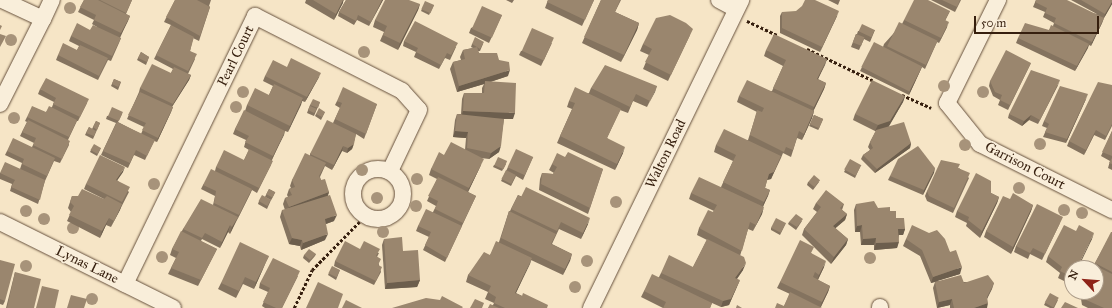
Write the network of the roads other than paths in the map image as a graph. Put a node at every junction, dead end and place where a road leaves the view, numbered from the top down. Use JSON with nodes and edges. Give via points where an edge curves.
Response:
{"nodes":[{"id":1,"x":5,"y":0,"type":"edge"},
{"id":2,"x":52,"y":0,"type":"edge"},
{"id":3,"x":719,"y":0,"type":"edge"},
{"id":4,"x":998,"y":0,"type":"edge"},
{"id":5,"x":740,"y":9,"type":"edge"},
{"id":6,"x":43,"y":19,"type":"junction"},
{"id":7,"x":0,"y":104,"type":"edge"},
{"id":8,"x":390,"y":171,"type":"junction"},
{"id":9,"x":1112,"y":210,"type":"edge"},
{"id":10,"x":0,"y":222,"type":"edge"},
{"id":11,"x":125,"y":284,"type":"junction"},
{"id":12,"x":174,"y":308,"type":"edge"},
{"id":13,"x":591,"y":308,"type":"edge"}],
"edges":[{"from":1,"to":6,"type":"street"},
{"from":2,"to":6,"type":"street"},
{"from":3,"to":5,"type":"street"},
{"from":4,"to":9,"type":"street","name":"Garrison Court","via":[[947,103],[980,144]]},
{"from":5,"to":13,"type":"street","name":"Walton Road"},
{"from":6,"to":7,"type":"street"},
{"from":8,"to":8,"type":"street","via":[[403,187],[401,207],[388,218],[366,216],[355,205],[356,183],[367,171]]},
{"from":8,"to":11,"type":"street","name":"Pearl Court","via":[[419,110],[402,91],[256,16]]},
{"from":10,"to":11,"type":"street","name":"Lynas Lane"},
{"from":11,"to":12,"type":"street","name":"Lynas Lane"}]}
